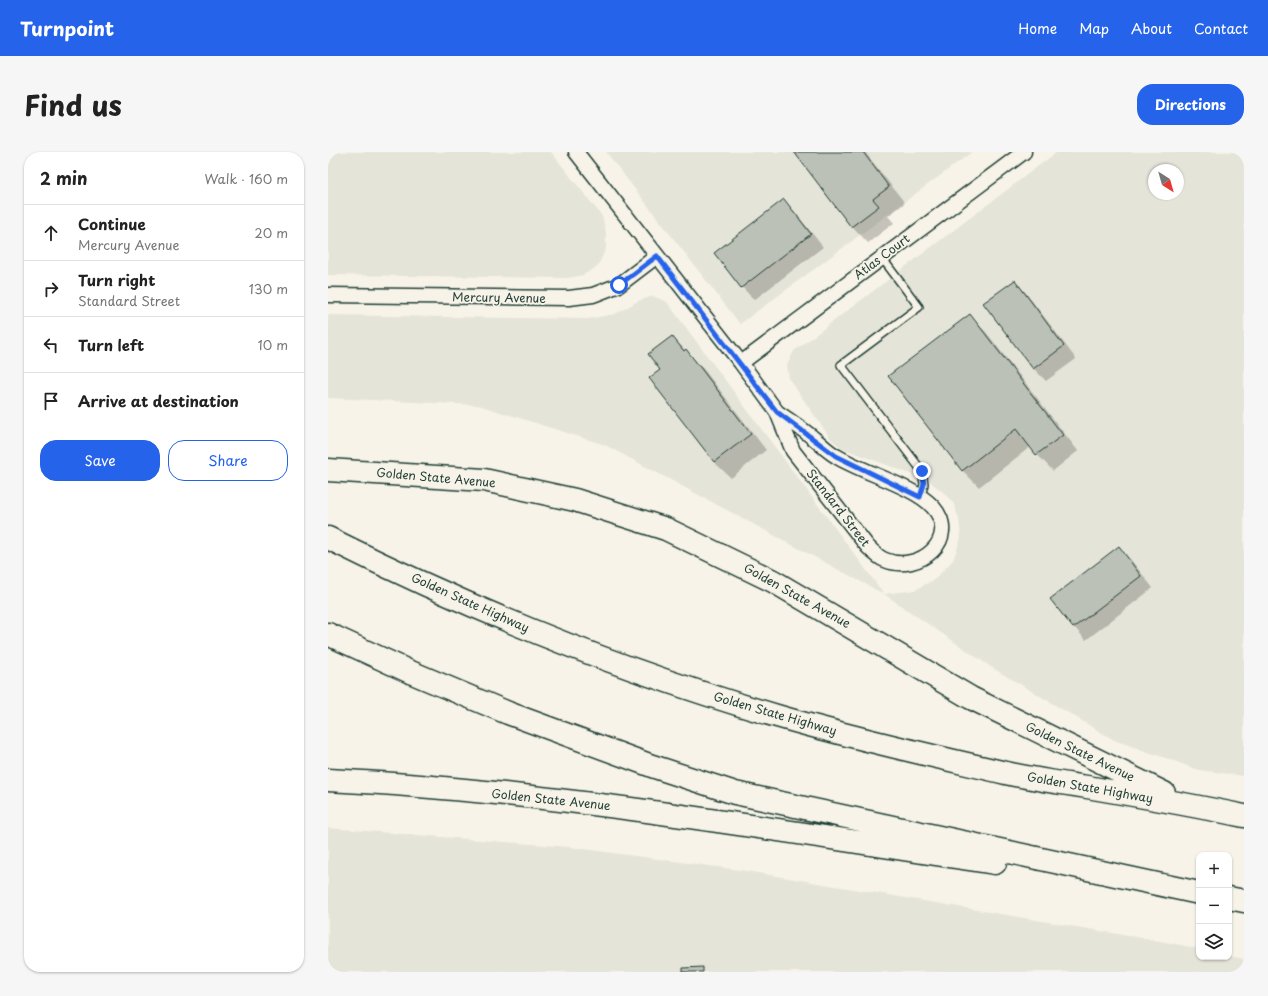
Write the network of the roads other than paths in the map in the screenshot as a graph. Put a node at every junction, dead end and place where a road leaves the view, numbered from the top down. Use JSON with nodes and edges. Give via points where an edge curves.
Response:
{"nodes":[{"id":1,"x":576,"y":152,"type":"edge"},
{"id":2,"x":1024,"y":152,"type":"edge"},
{"id":3,"x":657,"y":256,"type":"junction"},
{"id":4,"x":882,"y":258,"type":"junction"},
{"id":5,"x":328,"y":295,"type":"edge"},
{"id":6,"x":741,"y":363,"type":"junction"},
{"id":7,"x":777,"y":412,"type":"junction"},
{"id":8,"x":328,"y":470,"type":"edge"},
{"id":9,"x":920,"y":497,"type":"junction"},
{"id":10,"x":328,"y":538,"type":"edge"},
{"id":11,"x":328,"y":634,"type":"edge"},
{"id":12,"x":328,"y":780,"type":"edge"},
{"id":13,"x":1188,"y":805,"type":"junction"},
{"id":14,"x":1244,"y":816,"type":"edge"},
{"id":15,"x":1177,"y":889,"type":"junction"},
{"id":16,"x":1196,"y":892,"type":"edge"},
{"id":17,"x":1232,"y":899,"type":"edge"},
{"id":18,"x":1244,"y":901,"type":"edge"}],
"edges":[{"from":1,"to":3,"type":"street","name":"Standard Street"},
{"from":2,"to":4,"type":"street","name":"Atlas Court"},
{"from":3,"to":5,"type":"street","name":"Mercury Avenue","via":[[619,285],[593,295],[569,298]]},
{"from":3,"to":6,"type":"street","name":"Standard Street"},
{"from":4,"to":6,"type":"street","name":"Atlas Court"},
{"from":4,"to":9,"type":"lane","via":[[918,307],[841,365],[922,471],[924,484]]},
{"from":6,"to":7,"type":"street","name":"Standard Street"},
{"from":7,"to":9,"type":"street","name":"Standard Street","via":[[836,456]]},
{"from":7,"to":9,"type":"street","name":"Standard Street","via":[[793,451],[868,548],[884,560],[898,564],[912,563],[932,552],[936,546],[942,531],[940,518],[933,507]]},
{"from":8,"to":13,"type":"highway","name":"Golden State Avenue","via":[[484,480],[575,500],[666,529],[773,580],[971,698]]},
{"from":10,"to":13,"type":"highway","name":"Golden State Highway","via":[[375,562],[532,631],[754,709],[902,749],[1008,774]]},
{"from":11,"to":15,"type":"highway","via":[[489,705],[637,761],[735,793]]},
{"from":12,"to":15,"type":"highway","name":"Golden State Avenue","via":[[634,808]]},
{"from":13,"to":14,"type":"highway","name":"Golden State Highway"},
{"from":15,"to":16,"type":"highway"},
{"from":17,"to":18,"type":"highway"}]}
